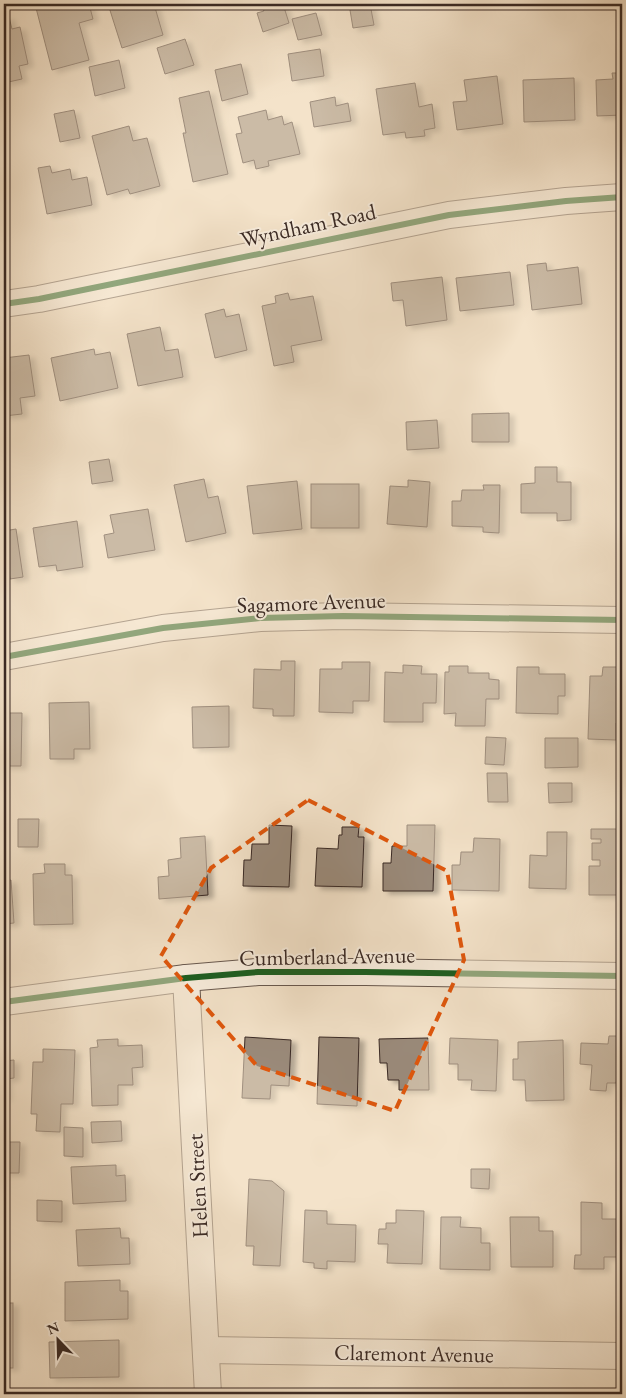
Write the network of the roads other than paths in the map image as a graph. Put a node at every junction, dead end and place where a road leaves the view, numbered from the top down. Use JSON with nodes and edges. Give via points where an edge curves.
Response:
{"nodes":[{"id":1,"x":622,"y":197,"type":"edge"},
{"id":2,"x":4,"y":304,"type":"edge"},
{"id":3,"x":622,"y":620,"type":"edge"},
{"id":4,"x":4,"y":657,"type":"edge"},
{"id":5,"x":622,"y":976,"type":"edge"},
{"id":6,"x":186,"y":978,"type":"junction"},
{"id":7,"x":4,"y":1002,"type":"edge"},
{"id":8,"x":206,"y":1350,"type":"junction"},
{"id":9,"x":622,"y":1356,"type":"edge"},
{"id":10,"x":208,"y":1394,"type":"edge"}],
"edges":[{"from":1,"to":2,"type":"street","name":"Wyndham Road","via":[[449,216]]},
{"from":3,"to":4,"type":"street","name":"Sagamore Avenue","via":[[260,618],[163,628]]},
{"from":5,"to":6,"type":"street","name":"Cumberland Avenue","via":[[258,972]]},
{"from":6,"to":7,"type":"street","name":"Cumberland Avenue"},
{"from":6,"to":8,"type":"street","name":"Helen Street"},
{"from":8,"to":9,"type":"street","name":"Claremont Avenue"},
{"from":8,"to":10,"type":"street","name":"Helen Street"}]}
